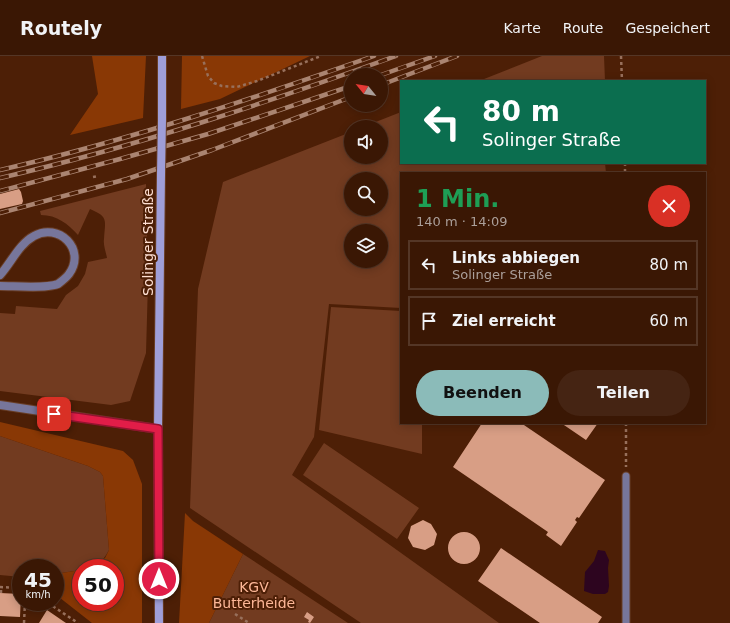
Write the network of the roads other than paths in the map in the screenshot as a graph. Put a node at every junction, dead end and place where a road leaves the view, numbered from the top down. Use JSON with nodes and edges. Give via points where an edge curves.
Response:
{"nodes":[{"id":1,"x":162,"y":56,"type":"edge"},
{"id":2,"x":0,"y":275,"type":"edge"},
{"id":3,"x":0,"y":286,"type":"edge"},
{"id":4,"x":0,"y":405,"type":"edge"},
{"id":5,"x":158,"y":429,"type":"junction"},
{"id":6,"x":626,"y":476,"type":"road end"},
{"id":7,"x":159,"y":623,"type":"edge"},
{"id":8,"x":626,"y":623,"type":"edge"}],
"edges":[{"from":1,"to":5,"type":"main road","name":"Solinger Straße","bridge":true},
{"from":2,"to":3,"type":"street","via":[[24,245],[34,236],[44,233],[56,234],[66,239],[76,256],[73,268],[65,279],[57,284]]},
{"from":4,"to":5,"type":"street"},
{"from":5,"to":7,"type":"main road","name":"Solinger Straße"},
{"from":6,"to":8,"type":"lane"}]}
